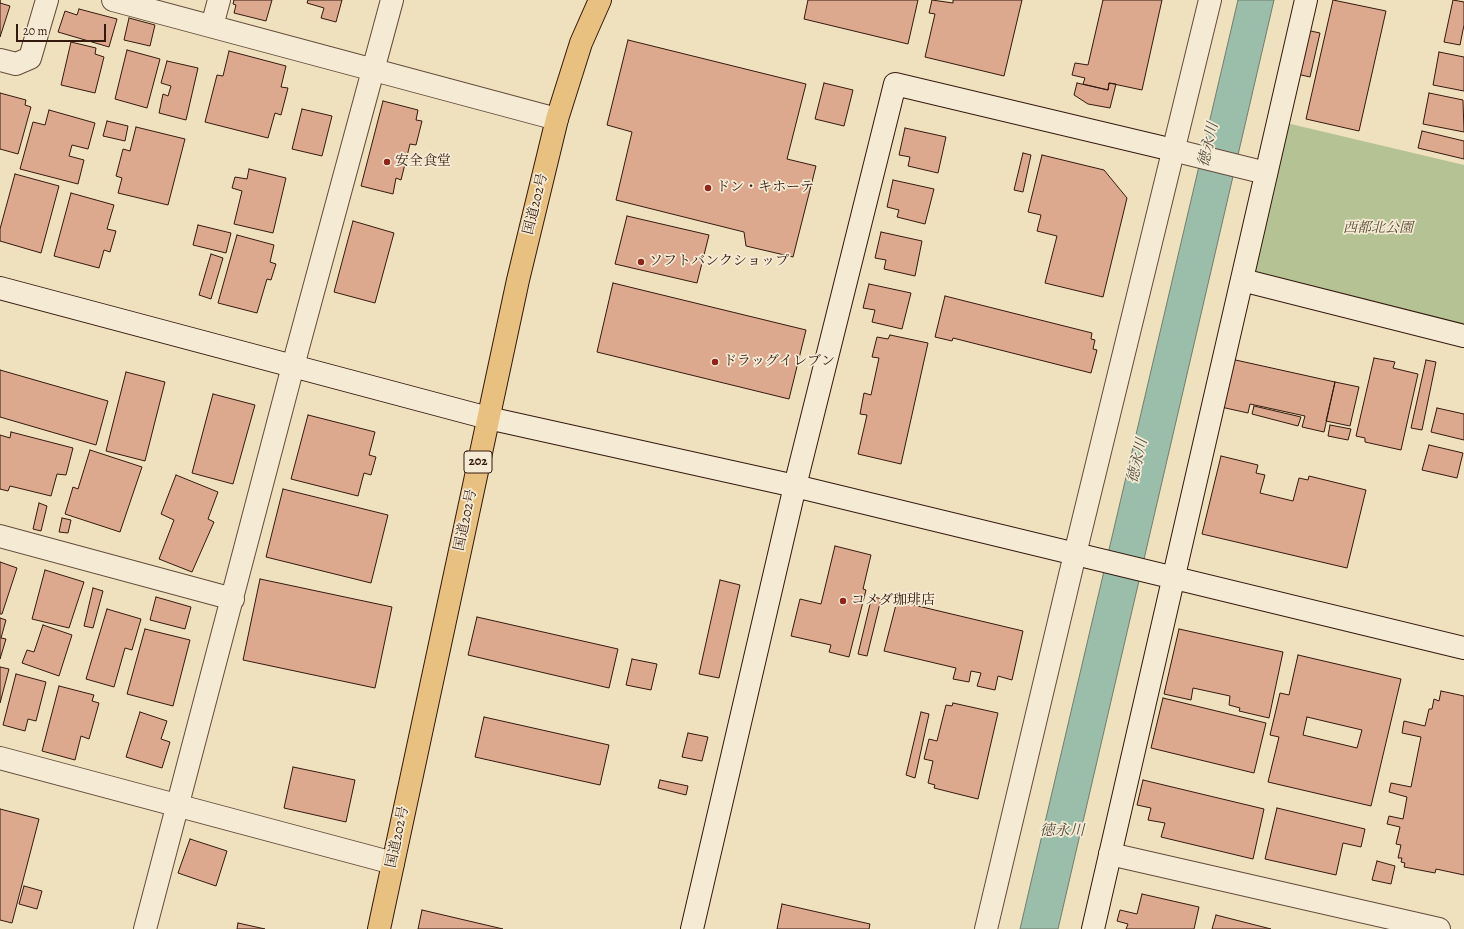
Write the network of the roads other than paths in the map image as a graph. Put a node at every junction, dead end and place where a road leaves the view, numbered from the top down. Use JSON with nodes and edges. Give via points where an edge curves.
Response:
{"nodes":[{"id":1,"x":47,"y":0,"type":"edge"},
{"id":2,"x":114,"y":0,"type":"edge"},
{"id":3,"x":219,"y":0,"type":"edge"},
{"id":4,"x":392,"y":0,"type":"edge"},
{"id":5,"x":600,"y":0,"type":"edge"},
{"id":6,"x":1210,"y":0,"type":"edge"},
{"id":7,"x":1306,"y":0,"type":"edge"},
{"id":8,"x":212,"y":26,"type":"junction"},
{"id":9,"x":0,"y":60,"type":"edge"},
{"id":10,"x":374,"y":71,"type":"junction"},
{"id":11,"x":557,"y":119,"type":"junction"},
{"id":12,"x":1173,"y":150,"type":"junction"},
{"id":13,"x":1266,"y":173,"type":"junction"},
{"id":14,"x":1242,"y":280,"type":"junction"},
{"id":15,"x":0,"y":288,"type":"edge"},
{"id":16,"x":1464,"y":336,"type":"edge"},
{"id":17,"x":293,"y":366,"type":"junction"},
{"id":18,"x":488,"y":418,"type":"junction"},
{"id":19,"x":795,"y":486,"type":"junction"},
{"id":20,"x":0,"y":536,"type":"edge"},
{"id":21,"x":1075,"y":554,"type":"junction"},
{"id":22,"x":1172,"y":577,"type":"junction"},
{"id":23,"x":233,"y":599,"type":"junction"},
{"id":24,"x":1464,"y":648,"type":"edge"},
{"id":25,"x":0,"y":758,"type":"edge"},
{"id":26,"x":178,"y":806,"type":"junction"},
{"id":27,"x":1110,"y":854,"type":"junction"},
{"id":28,"x":393,"y":863,"type":"junction"},
{"id":29,"x":145,"y":929,"type":"edge"},
{"id":30,"x":379,"y":929,"type":"edge"},
{"id":31,"x":692,"y":929,"type":"edge"},
{"id":32,"x":986,"y":929,"type":"edge"},
{"id":33,"x":1093,"y":929,"type":"edge"},
{"id":34,"x":1439,"y":929,"type":"edge"}],
"edges":[{"from":1,"to":9,"type":"street","via":[[30,58],[16,64]]},
{"from":2,"to":8,"type":"street"},
{"from":3,"to":8,"type":"street"},
{"from":4,"to":10,"type":"street"},
{"from":5,"to":11,"type":"highway","name":"国道202号","number":"202","via":[[581,44]]},
{"from":6,"to":12,"type":"street"},
{"from":7,"to":13,"type":"street"},
{"from":8,"to":10,"type":"street"},
{"from":10,"to":11,"type":"street"},
{"from":10,"to":17,"type":"street"},
{"from":11,"to":18,"type":"highway","name":"国道202号","number":"202"},
{"from":12,"to":13,"type":"street"},
{"from":12,"to":19,"type":"street","via":[[894,84]]},
{"from":12,"to":21,"type":"street"},
{"from":13,"to":14,"type":"street"},
{"from":14,"to":16,"type":"street"},
{"from":14,"to":22,"type":"street"},
{"from":15,"to":17,"type":"street"},
{"from":17,"to":18,"type":"street"},
{"from":17,"to":23,"type":"street"},
{"from":18,"to":19,"type":"street"},
{"from":18,"to":28,"type":"highway","name":"国道202号","number":"202"},
{"from":19,"to":21,"type":"street"},
{"from":19,"to":31,"type":"street"},
{"from":20,"to":23,"type":"street"},
{"from":21,"to":22,"type":"street"},
{"from":21,"to":32,"type":"street"},
{"from":22,"to":24,"type":"street"},
{"from":22,"to":27,"type":"street"},
{"from":23,"to":26,"type":"street"},
{"from":25,"to":26,"type":"street"},
{"from":26,"to":28,"type":"street"},
{"from":26,"to":29,"type":"street"},
{"from":27,"to":33,"type":"street"},
{"from":27,"to":34,"type":"street"},
{"from":28,"to":30,"type":"highway","name":"国道202号","number":"202"}]}
